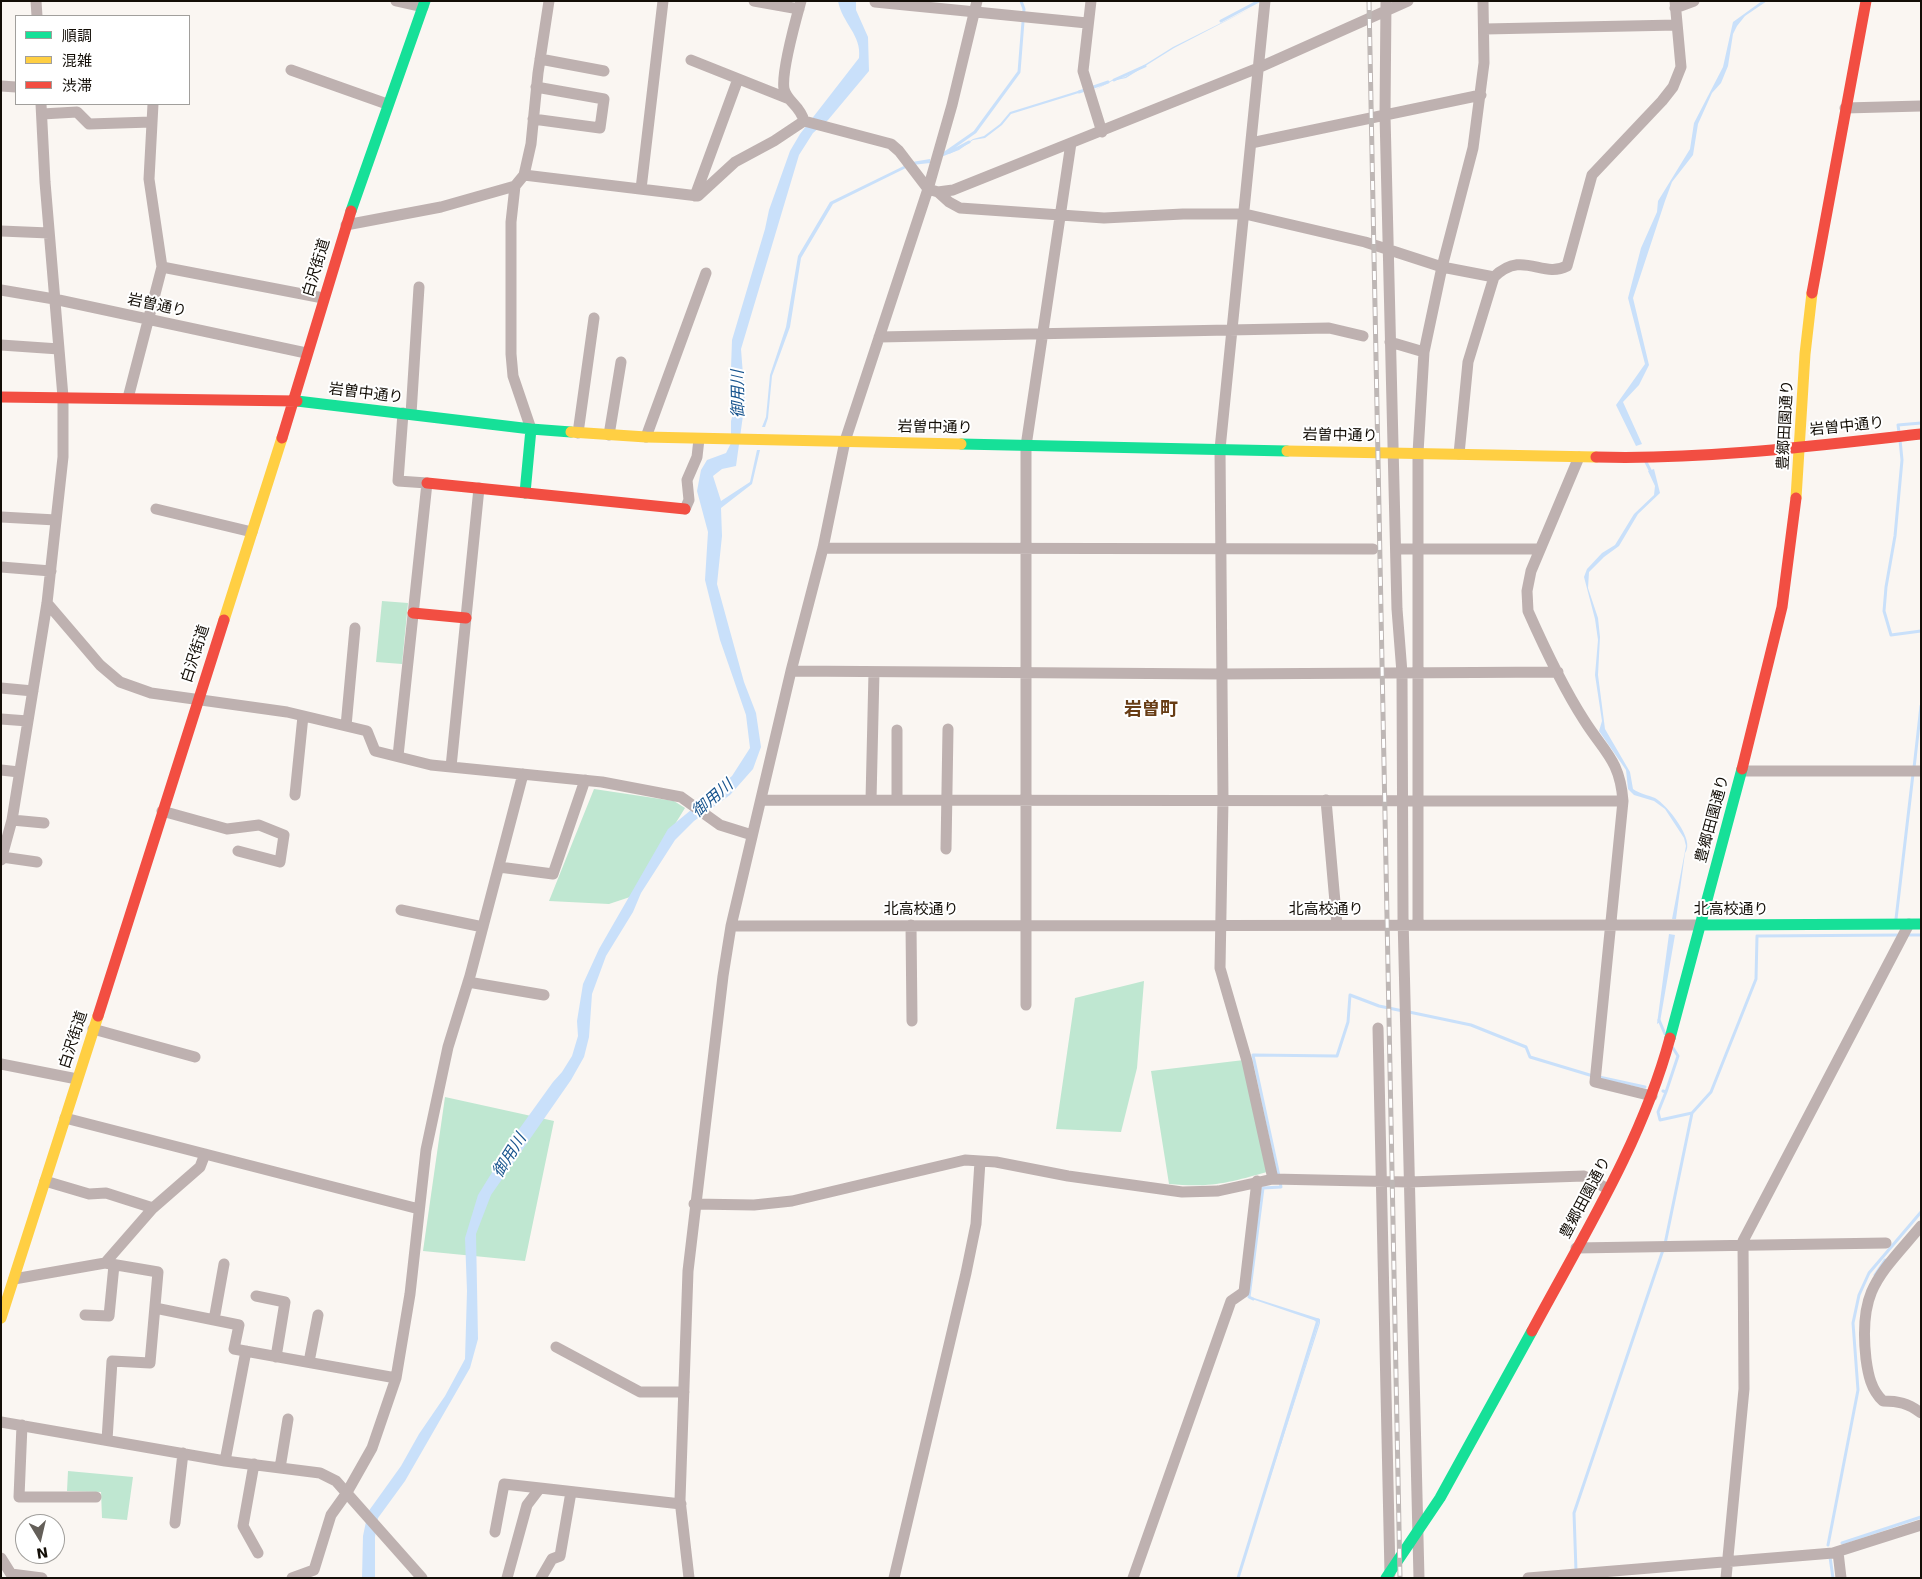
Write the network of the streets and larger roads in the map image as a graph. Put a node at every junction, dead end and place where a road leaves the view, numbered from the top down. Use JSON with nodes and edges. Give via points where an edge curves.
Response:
{"nodes":[{"id":1,"x":36,"y":1,"type":"edge"},
{"id":2,"x":396,"y":1,"type":"edge"},
{"id":3,"x":549,"y":1,"type":"edge"},
{"id":4,"x":662,"y":1,"type":"edge"},
{"id":5,"x":754,"y":1,"type":"edge"},
{"id":6,"x":1091,"y":1,"type":"edge"},
{"id":7,"x":1265,"y":1,"type":"edge"},
{"id":8,"x":1408,"y":1,"type":"edge"},
{"id":9,"x":1483,"y":1,"type":"edge"},
{"id":10,"x":1694,"y":1,"type":"edge"},
{"id":11,"x":1866,"y":1,"type":"edge"},
{"id":12,"x":874,"y":2,"type":"edge"},
{"id":13,"x":424,"y":4,"type":"edge"},
{"id":14,"x":1675,"y":4,"type":"edge"},
{"id":15,"x":800,"y":5,"type":"edge"},
{"id":16,"x":1386,"y":6,"type":"edge"},
{"id":17,"x":976,"y":7,"type":"edge"},
{"id":18,"x":37,"y":15,"type":"edge"},
{"id":19,"x":1087,"y":23,"type":"junction"},
{"id":20,"x":1677,"y":25,"type":"junction"},
{"id":21,"x":1485,"y":29,"type":"junction"},
{"id":22,"x":540,"y":59,"type":"junction"},
{"id":23,"x":691,"y":60,"type":"dead end"},
{"id":24,"x":1258,"y":68,"type":"junction"},
{"id":25,"x":291,"y":70,"type":"dead end"},
{"id":26,"x":604,"y":71,"type":"dead end"},
{"id":27,"x":738,"y":78,"type":"junction"},
{"id":28,"x":1,"y":86,"type":"edge"},
{"id":29,"x":15,"y":87,"type":"edge"},
{"id":30,"x":536,"y":87,"type":"junction"},
{"id":31,"x":1480,"y":95,"type":"junction"},
{"id":32,"x":789,"y":99,"type":"junction"},
{"id":33,"x":387,"y":104,"type":"junction"},
{"id":34,"x":153,"y":105,"type":"edge"},
{"id":35,"x":1921,"y":106,"type":"edge"},
{"id":36,"x":1845,"y":108,"type":"junction"},
{"id":37,"x":42,"y":109,"type":"edge"},
{"id":38,"x":1385,"y":115,"type":"junction"},
{"id":39,"x":534,"y":119,"type":"junction"},
{"id":40,"x":804,"y":121,"type":"junction"},
{"id":41,"x":151,"y":122,"type":"junction"},
{"id":42,"x":1102,"y":132,"type":"junction"},
{"id":43,"x":1071,"y":143,"type":"junction"},
{"id":44,"x":1252,"y":143,"type":"junction"},
{"id":45,"x":524,"y":175,"type":"junction"},
{"id":46,"x":516,"y":186,"type":"junction"},
{"id":47,"x":641,"y":188,"type":"junction"},
{"id":48,"x":933,"y":191,"type":"junction"},
{"id":49,"x":695,"y":196,"type":"junction"},
{"id":50,"x":1060,"y":214,"type":"junction"},
{"id":51,"x":1245,"y":214,"type":"junction"},
{"id":52,"x":346,"y":224,"type":"junction"},
{"id":53,"x":1,"y":231,"type":"edge"},
{"id":54,"x":49,"y":233,"type":"junction"},
{"id":55,"x":1389,"y":251,"type":"junction"},
{"id":56,"x":162,"y":266,"type":"junction"},
{"id":57,"x":1442,"y":267,"type":"junction"},
{"id":58,"x":706,"y":273,"type":"dead end"},
{"id":59,"x":1494,"y":277,"type":"junction"},
{"id":60,"x":419,"y":288,"type":"dead end"},
{"id":61,"x":1,"y":290,"type":"edge"},
{"id":62,"x":323,"y":298,"type":"junction"},
{"id":63,"x":54,"y":299,"type":"junction"},
{"id":64,"x":594,"y":318,"type":"dead end"},
{"id":65,"x":150,"y":320,"type":"junction"},
{"id":66,"x":1233,"y":329,"type":"junction"},
{"id":67,"x":1042,"y":334,"type":"junction"},
{"id":68,"x":879,"y":336,"type":"junction"},
{"id":69,"x":1363,"y":336,"type":"dead end"},
{"id":70,"x":1390,"y":342,"type":"junction"},
{"id":71,"x":1,"y":346,"type":"edge"},
{"id":72,"x":59,"y":349,"type":"junction"},
{"id":73,"x":1424,"y":352,"type":"junction"},
{"id":74,"x":306,"y":353,"type":"junction"},
{"id":75,"x":621,"y":362,"type":"dead end"},
{"id":76,"x":1,"y":397,"type":"edge"},
{"id":77,"x":63,"y":397,"type":"junction"},
{"id":78,"x":128,"y":398,"type":"junction"},
{"id":79,"x":293,"y":400,"type":"junction"},
{"id":80,"x":408,"y":414,"type":"junction"},
{"id":81,"x":531,"y":429,"type":"junction"},
{"id":82,"x":578,"y":432,"type":"junction"},
{"id":83,"x":1921,"y":434,"type":"edge"},
{"id":84,"x":609,"y":435,"type":"junction"},
{"id":85,"x":646,"y":437,"type":"junction"},
{"id":86,"x":699,"y":439,"type":"junction"},
{"id":87,"x":845,"y":441,"type":"junction"},
{"id":88,"x":1026,"y":446,"type":"junction"},
{"id":89,"x":1800,"y":447,"type":"junction"},
{"id":90,"x":1220,"y":449,"type":"junction"},
{"id":91,"x":1393,"y":452,"type":"junction"},
{"id":92,"x":1418,"y":453,"type":"junction"},
{"id":93,"x":1459,"y":454,"type":"junction"},
{"id":94,"x":1579,"y":457,"type":"junction"},
{"id":95,"x":427,"y":483,"type":"junction"},
{"id":96,"x":479,"y":488,"type":"junction"},
{"id":97,"x":525,"y":493,"type":"junction"},
{"id":98,"x":156,"y":510,"type":"dead end"},
{"id":99,"x":1,"y":517,"type":"edge"},
{"id":100,"x":56,"y":520,"type":"junction"},
{"id":101,"x":252,"y":532,"type":"junction"},
{"id":102,"x":1026,"y":547,"type":"junction"},
{"id":103,"x":823,"y":548,"type":"junction"},
{"id":104,"x":1221,"y":548,"type":"junction"},
{"id":105,"x":1418,"y":548,"type":"junction"},
{"id":106,"x":1373,"y":549,"type":"dead end"},
{"id":107,"x":1396,"y":549,"type":"junction"},
{"id":108,"x":1540,"y":549,"type":"junction"},
{"id":109,"x":1,"y":567,"type":"edge"},
{"id":110,"x":50,"y":571,"type":"junction"},
{"id":111,"x":47,"y":603,"type":"junction"},
{"id":112,"x":413,"y":612,"type":"junction"},
{"id":113,"x":466,"y":618,"type":"junction"},
{"id":114,"x":355,"y":628,"type":"dead end"},
{"id":115,"x":791,"y":671,"type":"junction"},
{"id":116,"x":874,"y":672,"type":"junction"},
{"id":117,"x":1558,"y":672,"type":"junction"},
{"id":118,"x":1026,"y":673,"type":"junction"},
{"id":119,"x":1402,"y":673,"type":"junction"},
{"id":120,"x":1418,"y":673,"type":"junction"},
{"id":121,"x":1221,"y":674,"type":"junction"},
{"id":122,"x":1,"y":688,"type":"edge"},
{"id":123,"x":33,"y":691,"type":"junction"},
{"id":124,"x":197,"y":701,"type":"junction"},
{"id":125,"x":303,"y":716,"type":"junction"},
{"id":126,"x":1,"y":719,"type":"edge"},
{"id":127,"x":28,"y":721,"type":"junction"},
{"id":128,"x":346,"y":726,"type":"junction"},
{"id":129,"x":948,"y":729,"type":"dead end"},
{"id":130,"x":897,"y":730,"type":"dead end"},
{"id":131,"x":398,"y":756,"type":"junction"},
{"id":132,"x":451,"y":767,"type":"junction"},
{"id":133,"x":1,"y":770,"type":"edge"},
{"id":134,"x":1742,"y":771,"type":"junction"},
{"id":135,"x":1921,"y":771,"type":"edge"},
{"id":136,"x":19,"y":772,"type":"junction"},
{"id":137,"x":523,"y":774,"type":"junction"},
{"id":138,"x":585,"y":780,"type":"junction"},
{"id":139,"x":295,"y":795,"type":"dead end"},
{"id":140,"x":1026,"y":799,"type":"junction"},
{"id":141,"x":761,"y":800,"type":"junction"},
{"id":142,"x":872,"y":800,"type":"junction"},
{"id":143,"x":897,"y":800,"type":"junction"},
{"id":144,"x":946,"y":800,"type":"junction"},
{"id":145,"x":1223,"y":800,"type":"junction"},
{"id":146,"x":1326,"y":800,"type":"junction"},
{"id":147,"x":1403,"y":800,"type":"junction"},
{"id":148,"x":1419,"y":800,"type":"junction"},
{"id":149,"x":1623,"y":801,"type":"junction"},
{"id":150,"x":162,"y":811,"type":"junction"},
{"id":151,"x":12,"y":820,"type":"junction"},
{"id":152,"x":44,"y":823,"type":"dead end"},
{"id":153,"x":752,"y":835,"type":"junction"},
{"id":154,"x":946,"y":849,"type":"dead end"},
{"id":155,"x":238,"y":851,"type":"dead end"},
{"id":156,"x":2,"y":859,"type":"edge"},
{"id":157,"x":37,"y":862,"type":"dead end"},
{"id":158,"x":498,"y":867,"type":"junction"},
{"id":159,"x":401,"y":910,"type":"dead end"},
{"id":160,"x":1915,"y":924,"type":"edge"},
{"id":161,"x":911,"y":925,"type":"junction"},
{"id":162,"x":1026,"y":925,"type":"junction"},
{"id":163,"x":1221,"y":925,"type":"junction"},
{"id":164,"x":1337,"y":925,"type":"junction"},
{"id":165,"x":1404,"y":925,"type":"junction"},
{"id":166,"x":1418,"y":925,"type":"junction"},
{"id":167,"x":1611,"y":925,"type":"junction"},
{"id":168,"x":1701,"y":925,"type":"junction"},
{"id":169,"x":731,"y":926,"type":"junction"},
{"id":170,"x":483,"y":927,"type":"junction"},
{"id":171,"x":468,"y":982,"type":"junction"},
{"id":172,"x":544,"y":995,"type":"dead end"},
{"id":173,"x":1026,"y":1005,"type":"dead end"},
{"id":174,"x":912,"y":1021,"type":"dead end"},
{"id":175,"x":1378,"y":1028,"type":"dead end"},
{"id":176,"x":93,"y":1029,"type":"junction"},
{"id":177,"x":195,"y":1057,"type":"dead end"},
{"id":178,"x":1,"y":1064,"type":"edge"},
{"id":179,"x":77,"y":1079,"type":"junction"},
{"id":180,"x":1652,"y":1096,"type":"junction"},
{"id":181,"x":65,"y":1118,"type":"junction"},
{"id":182,"x":205,"y":1154,"type":"junction"},
{"id":183,"x":980,"y":1161,"type":"junction"},
{"id":184,"x":1273,"y":1179,"type":"junction"},
{"id":185,"x":45,"y":1181,"type":"junction"},
{"id":186,"x":1257,"y":1181,"type":"junction"},
{"id":187,"x":1380,"y":1181,"type":"junction"},
{"id":188,"x":1409,"y":1182,"type":"junction"},
{"id":189,"x":1608,"y":1188,"type":"junction"},
{"id":190,"x":694,"y":1204,"type":"junction"},
{"id":191,"x":152,"y":1208,"type":"junction"},
{"id":192,"x":419,"y":1208,"type":"junction"},
{"id":193,"x":1921,"y":1226,"type":"edge"},
{"id":194,"x":1886,"y":1243,"type":"dead end"},
{"id":195,"x":1742,"y":1246,"type":"junction"},
{"id":196,"x":1576,"y":1248,"type":"junction"},
{"id":197,"x":110,"y":1264,"type":"junction"},
{"id":198,"x":224,"y":1264,"type":"dead end"},
{"id":199,"x":14,"y":1279,"type":"junction"},
{"id":200,"x":256,"y":1296,"type":"dead end"},
{"id":201,"x":155,"y":1308,"type":"junction"},
{"id":202,"x":85,"y":1315,"type":"dead end"},
{"id":203,"x":318,"y":1315,"type":"dead end"},
{"id":204,"x":1,"y":1318,"type":"edge"},
{"id":205,"x":214,"y":1320,"type":"junction"},
{"id":206,"x":556,"y":1347,"type":"dead end"},
{"id":207,"x":246,"y":1351,"type":"junction"},
{"id":208,"x":276,"y":1356,"type":"junction"},
{"id":209,"x":309,"y":1362,"type":"junction"},
{"id":210,"x":396,"y":1378,"type":"junction"},
{"id":211,"x":684,"y":1392,"type":"junction"},
{"id":212,"x":1921,"y":1413,"type":"edge"},
{"id":213,"x":288,"y":1419,"type":"dead end"},
{"id":214,"x":1,"y":1422,"type":"edge"},
{"id":215,"x":22,"y":1425,"type":"junction"},
{"id":216,"x":107,"y":1440,"type":"junction"},
{"id":217,"x":183,"y":1453,"type":"junction"},
{"id":218,"x":224,"y":1460,"type":"junction"},
{"id":219,"x":254,"y":1464,"type":"junction"},
{"id":220,"x":280,"y":1468,"type":"junction"},
{"id":221,"x":540,"y":1488,"type":"junction"},
{"id":222,"x":571,"y":1492,"type":"junction"},
{"id":223,"x":346,"y":1494,"type":"junction"},
{"id":224,"x":96,"y":1497,"type":"dead end"},
{"id":225,"x":681,"y":1504,"type":"junction"},
{"id":226,"x":175,"y":1524,"type":"dead end"},
{"id":227,"x":1921,"y":1525,"type":"edge"},
{"id":228,"x":495,"y":1532,"type":"dead end"},
{"id":229,"x":1418,"y":1532,"type":"junction"},
{"id":230,"x":1838,"y":1552,"type":"junction"},
{"id":231,"x":258,"y":1553,"type":"dead end"},
{"id":232,"x":1,"y":1558,"type":"edge"},
{"id":233,"x":1727,"y":1562,"type":"junction"},
{"id":234,"x":314,"y":1574,"type":"edge"},
{"id":235,"x":11,"y":1576,"type":"edge"},
{"id":236,"x":1388,"y":1576,"type":"edge"},
{"id":237,"x":42,"y":1578,"type":"edge"},
{"id":238,"x":292,"y":1578,"type":"edge"},
{"id":239,"x":422,"y":1578,"type":"edge"},
{"id":240,"x":506,"y":1578,"type":"edge"},
{"id":241,"x":541,"y":1578,"type":"edge"},
{"id":242,"x":689,"y":1578,"type":"edge"},
{"id":243,"x":894,"y":1578,"type":"edge"},
{"id":244,"x":1133,"y":1578,"type":"edge"},
{"id":245,"x":1419,"y":1578,"type":"edge"},
{"id":246,"x":1528,"y":1578,"type":"edge"},
{"id":247,"x":1726,"y":1578,"type":"edge"},
{"id":248,"x":1841,"y":1578,"type":"edge"}],
"edges":[{"from":1,"to":18,"type":"street"},
{"from":2,"to":13,"type":"street"},
{"from":3,"to":22,"type":"street"},
{"from":4,"to":47,"type":"street"},
{"from":5,"to":15,"type":"street"},
{"from":6,"to":19,"type":"street"},
{"from":7,"to":24,"type":"street"},
{"from":8,"to":16,"type":"street"},
{"from":9,"to":21,"type":"street"},
{"from":10,"to":14,"type":"street"},
{"from":11,"to":36,"type":"street","name":"豊郷田園通り"},
{"from":12,"to":17,"type":"street"},
{"from":13,"to":33,"type":"street","name":"白沢街道"},
{"from":14,"to":20,"type":"street"},
{"from":15,"to":32,"type":"street","via":[[792,29],[784,88]]},
{"from":16,"to":24,"type":"street"},
{"from":16,"to":38,"type":"street"},
{"from":17,"to":19,"type":"street"},
{"from":17,"to":48,"type":"street"},
{"from":19,"to":42,"type":"street","via":[[1083,71]]},
{"from":20,"to":21,"type":"street"},
{"from":20,"to":59,"type":"street","via":[[1681,67],[1673,87],[1592,175],[1567,266],[1560,269],[1510,265]]},
{"from":21,"to":31,"type":"street"},
{"from":22,"to":26,"type":"street"},
{"from":22,"to":30,"type":"street"},
{"from":23,"to":27,"type":"street"},
{"from":24,"to":42,"type":"street"},
{"from":24,"to":44,"type":"street"},
{"from":25,"to":33,"type":"street"},
{"from":27,"to":32,"type":"street"},
{"from":27,"to":49,"type":"street"},
{"from":28,"to":29,"type":"street"},
{"from":30,"to":39,"type":"street"},
{"from":30,"to":39,"type":"street","via":[[604,99],[600,128]]},
{"from":31,"to":38,"type":"street"},
{"from":31,"to":57,"type":"street","via":[[1473,148]]},
{"from":32,"to":40,"type":"street","via":[[801,111]]},
{"from":33,"to":52,"type":"street","name":"白沢街道"},
{"from":34,"to":41,"type":"street"},
{"from":35,"to":36,"type":"street"},
{"from":36,"to":89,"type":"street","name":"豊郷田園通り","via":[[1814,271]]},
{"from":37,"to":41,"type":"street","via":[[77,112],[89,124]]},
{"from":37,"to":54,"type":"street"},
{"from":38,"to":44,"type":"street"},
{"from":38,"to":55,"type":"street"},
{"from":39,"to":45,"type":"street"},
{"from":40,"to":48,"type":"street","via":[[890,144]]},
{"from":40,"to":49,"type":"street","via":[[735,162],[705,192]]},
{"from":41,"to":56,"type":"street","via":[[149,179]]},
{"from":42,"to":43,"type":"street"},
{"from":43,"to":48,"type":"street","via":[[953,190]]},
{"from":43,"to":50,"type":"street"},
{"from":44,"to":51,"type":"street"},
{"from":45,"to":46,"type":"street"},
{"from":45,"to":47,"type":"street"},
{"from":46,"to":52,"type":"street","via":[[441,207]]},
{"from":46,"to":81,"type":"street","via":[[511,222],[511,354],[514,376]]},
{"from":47,"to":49,"type":"street"},
{"from":48,"to":50,"type":"street","via":[[960,208]]},
{"from":48,"to":68,"type":"street"},
{"from":50,"to":51,"type":"street","via":[[1104,218]]},
{"from":50,"to":67,"type":"street"},
{"from":51,"to":55,"type":"street","via":[[1365,242]]},
{"from":51,"to":66,"type":"street"},
{"from":52,"to":62,"type":"street","name":"白沢街道"},
{"from":53,"to":54,"type":"street"},
{"from":54,"to":63,"type":"street"},
{"from":55,"to":57,"type":"street"},
{"from":55,"to":70,"type":"street"},
{"from":56,"to":62,"type":"street"},
{"from":56,"to":65,"type":"street"},
{"from":57,"to":59,"type":"street"},
{"from":57,"to":73,"type":"street"},
{"from":58,"to":85,"type":"street"},
{"from":59,"to":93,"type":"street","via":[[1468,362]]},
{"from":60,"to":80,"type":"street"},
{"from":61,"to":63,"type":"street","name":"岩曽通り"},
{"from":62,"to":74,"type":"street","name":"白沢街道"},
{"from":63,"to":65,"type":"street","name":"岩曽通り"},
{"from":63,"to":72,"type":"street"},
{"from":64,"to":82,"type":"street"},
{"from":65,"to":74,"type":"street","name":"岩曽通り"},
{"from":65,"to":78,"type":"street"},
{"from":66,"to":67,"type":"street"},
{"from":66,"to":69,"type":"street","via":[[1329,328]]},
{"from":66,"to":90,"type":"street"},
{"from":67,"to":68,"type":"street"},
{"from":67,"to":88,"type":"street"},
{"from":68,"to":87,"type":"street"},
{"from":70,"to":73,"type":"street"},
{"from":70,"to":91,"type":"street"},
{"from":71,"to":72,"type":"street"},
{"from":72,"to":77,"type":"street"},
{"from":73,"to":92,"type":"street"},
{"from":74,"to":79,"type":"street","name":"白沢街道"},
{"from":75,"to":84,"type":"street"},
{"from":76,"to":77,"type":"street","name":"岩曽中通り"},
{"from":77,"to":78,"type":"street","name":"岩曽中通り"},
{"from":77,"to":100,"type":"street","via":[[63,457]]},
{"from":78,"to":79,"type":"street","name":"岩曽中通り"},
{"from":79,"to":80,"type":"street","name":"岩曽中通り"},
{"from":79,"to":101,"type":"street","name":"白沢街道"},
{"from":80,"to":81,"type":"street","name":"岩曽中通り"},
{"from":80,"to":95,"type":"street","via":[[398,481]]},
{"from":81,"to":82,"type":"street","name":"岩曽中通り"},
{"from":81,"to":97,"type":"street"},
{"from":82,"to":84,"type":"street","name":"岩曽中通り"},
{"from":83,"to":89,"type":"street","name":"岩曽中通り"},
{"from":84,"to":85,"type":"street","name":"岩曽中通り"},
{"from":85,"to":86,"type":"street","name":"岩曽中通り"},
{"from":86,"to":87,"type":"street","name":"岩曽中通り"},
{"from":86,"to":97,"type":"street","via":[[697,457],[687,480],[689,500],[685,509]]},
{"from":87,"to":88,"type":"street","name":"岩曽中通り"},
{"from":87,"to":103,"type":"street"},
{"from":88,"to":90,"type":"street","name":"岩曽中通り"},
{"from":88,"to":102,"type":"street"},
{"from":89,"to":94,"type":"street","name":"岩曽中通り","via":[[1679,456]]},
{"from":89,"to":134,"type":"street","name":"豊郷田園通り","via":[[1792,542],[1782,607]]},
{"from":90,"to":91,"type":"street","name":"岩曽中通り"},
{"from":90,"to":104,"type":"street"},
{"from":91,"to":92,"type":"street","name":"岩曽中通り"},
{"from":91,"to":107,"type":"street"},
{"from":92,"to":93,"type":"street","name":"岩曽中通り"},
{"from":92,"to":105,"type":"street"},
{"from":93,"to":94,"type":"street","name":"岩曽中通り"},
{"from":94,"to":108,"type":"street"},
{"from":95,"to":96,"type":"street"},
{"from":95,"to":112,"type":"street"},
{"from":96,"to":97,"type":"street"},
{"from":96,"to":113,"type":"street"},
{"from":98,"to":101,"type":"street"},
{"from":99,"to":100,"type":"street"},
{"from":100,"to":110,"type":"street"},
{"from":101,"to":124,"type":"street","name":"白沢街道"},
{"from":102,"to":103,"type":"street"},
{"from":102,"to":104,"type":"street"},
{"from":102,"to":118,"type":"street"},
{"from":103,"to":115,"type":"street"},
{"from":104,"to":106,"type":"street"},
{"from":104,"to":121,"type":"street"},
{"from":105,"to":107,"type":"street"},
{"from":105,"to":108,"type":"street"},
{"from":105,"to":120,"type":"street"},
{"from":107,"to":119,"type":"street"},
{"from":108,"to":117,"type":"street","via":[[1527,591],[1528,611]]},
{"from":109,"to":110,"type":"street"},
{"from":110,"to":111,"type":"street"},
{"from":111,"to":123,"type":"street"},
{"from":111,"to":124,"type":"street","via":[[100,665],[120,682],[150,693]]},
{"from":112,"to":113,"type":"street"},
{"from":112,"to":131,"type":"street"},
{"from":113,"to":132,"type":"street"},
{"from":114,"to":128,"type":"street"},
{"from":115,"to":116,"type":"street"},
{"from":115,"to":141,"type":"street"},
{"from":116,"to":118,"type":"street"},
{"from":116,"to":142,"type":"street"},
{"from":117,"to":120,"type":"street"},
{"from":117,"to":149,"type":"street","via":[[1584,720],[1614,762],[1621,780]]},
{"from":118,"to":121,"type":"street"},
{"from":118,"to":140,"type":"street"},
{"from":119,"to":120,"type":"street"},
{"from":119,"to":121,"type":"street"},
{"from":119,"to":147,"type":"street"},
{"from":120,"to":148,"type":"street"},
{"from":121,"to":145,"type":"street"},
{"from":122,"to":123,"type":"street"},
{"from":123,"to":127,"type":"street"},
{"from":124,"to":125,"type":"street"},
{"from":124,"to":150,"type":"street","name":"白沢街道"},
{"from":125,"to":128,"type":"street"},
{"from":125,"to":139,"type":"street"},
{"from":126,"to":127,"type":"street"},
{"from":127,"to":136,"type":"street"},
{"from":128,"to":131,"type":"street","via":[[367,731],[375,751]]},
{"from":129,"to":144,"type":"street"},
{"from":130,"to":143,"type":"street"},
{"from":131,"to":132,"type":"street"},
{"from":132,"to":137,"type":"street"},
{"from":133,"to":136,"type":"street"},
{"from":134,"to":135,"type":"street"},
{"from":134,"to":168,"type":"street","name":"豊郷田園通り"},
{"from":136,"to":151,"type":"street"},
{"from":137,"to":138,"type":"street"},
{"from":137,"to":158,"type":"street"},
{"from":138,"to":153,"type":"street","via":[[681,797],[720,825]]},
{"from":138,"to":158,"type":"street","via":[[553,874]]},
{"from":140,"to":144,"type":"street"},
{"from":140,"to":145,"type":"street"},
{"from":140,"to":162,"type":"street"},
{"from":141,"to":142,"type":"street"},
{"from":141,"to":153,"type":"street"},
{"from":142,"to":143,"type":"street"},
{"from":143,"to":144,"type":"street"},
{"from":144,"to":154,"type":"street"},
{"from":145,"to":146,"type":"street"},
{"from":145,"to":163,"type":"street"},
{"from":146,"to":147,"type":"street"},
{"from":146,"to":164,"type":"street"},
{"from":147,"to":148,"type":"street"},
{"from":147,"to":165,"type":"street"},
{"from":148,"to":149,"type":"street"},
{"from":148,"to":166,"type":"street"},
{"from":149,"to":167,"type":"street"},
{"from":150,"to":155,"type":"street","via":[[227,829],[259,824],[284,835],[280,862]]},
{"from":150,"to":176,"type":"street","name":"白沢街道"},
{"from":151,"to":152,"type":"street"},
{"from":151,"to":156,"type":"street"},
{"from":153,"to":169,"type":"street"},
{"from":156,"to":157,"type":"street"},
{"from":158,"to":170,"type":"street"},
{"from":159,"to":170,"type":"street"},
{"from":160,"to":168,"type":"street","name":"北高校通り"},
{"from":160,"to":195,"type":"street"},
{"from":161,"to":162,"type":"street","name":"北高校通り"},
{"from":161,"to":169,"type":"street","name":"北高校通り"},
{"from":161,"to":174,"type":"street"},
{"from":162,"to":163,"type":"street","name":"北高校通り"},
{"from":162,"to":173,"type":"street"},
{"from":163,"to":164,"type":"street","name":"北高校通り"},
{"from":163,"to":184,"type":"street","via":[[1220,968],[1247,1060]]},
{"from":164,"to":165,"type":"street","name":"北高校通り"},
{"from":165,"to":166,"type":"street","name":"北高校通り"},
{"from":165,"to":188,"type":"street"},
{"from":166,"to":167,"type":"street","name":"北高校通り"},
{"from":167,"to":168,"type":"street","name":"北高校通り"},
{"from":167,"to":180,"type":"street","via":[[1595,1082]]},
{"from":168,"to":180,"type":"street","name":"豊郷田園通り"},
{"from":169,"to":190,"type":"street"},
{"from":170,"to":171,"type":"street"},
{"from":171,"to":172,"type":"street"},
{"from":171,"to":192,"type":"street","via":[[448,1047],[426,1150]]},
{"from":175,"to":187,"type":"street"},
{"from":176,"to":177,"type":"street"},
{"from":176,"to":179,"type":"street","name":"白沢街道"},
{"from":178,"to":179,"type":"street"},
{"from":179,"to":181,"type":"street","name":"白沢街道"},
{"from":180,"to":189,"type":"street","name":"豊郷田園通り"},
{"from":181,"to":182,"type":"street"},
{"from":181,"to":185,"type":"street","name":"白沢街道"},
{"from":182,"to":191,"type":"street","via":[[200,1166]]},
{"from":182,"to":192,"type":"street"},
{"from":183,"to":186,"type":"street","via":[[1182,1192],[1218,1191]]},
{"from":183,"to":190,"type":"street","via":[[965,1160],[792,1201],[754,1205]]},
{"from":183,"to":243,"type":"street","via":[[976,1224],[968,1263]]},
{"from":184,"to":186,"type":"street"},
{"from":184,"to":187,"type":"street"},
{"from":185,"to":191,"type":"street","via":[[89,1194],[106,1193]]},
{"from":185,"to":199,"type":"street","name":"白沢街道"},
{"from":186,"to":244,"type":"street","via":[[1244,1292],[1231,1301]]},
{"from":187,"to":188,"type":"street"},
{"from":187,"to":236,"type":"street"},
{"from":188,"to":189,"type":"street","via":[[1584,1176]]},
{"from":188,"to":229,"type":"street"},
{"from":189,"to":196,"type":"street","name":"豊郷田園通り"},
{"from":190,"to":211,"type":"street"},
{"from":191,"to":197,"type":"street"},
{"from":192,"to":210,"type":"street","via":[[410,1294]]},
{"from":193,"to":212,"type":"street","via":[[1878,1275],[1868,1299],[1863,1331],[1868,1373],[1876,1395],[1882,1401],[1911,1405]]},
{"from":194,"to":195,"type":"street"},
{"from":195,"to":196,"type":"street"},
{"from":195,"to":233,"type":"street","via":[[1744,1389]]},
{"from":196,"to":229,"type":"street","name":"豊郷田園通り","via":[[1457,1471]]},
{"from":197,"to":199,"type":"street"},
{"from":197,"to":201,"type":"street","via":[[158,1272]]},
{"from":197,"to":202,"type":"street","via":[[109,1316]]},
{"from":198,"to":205,"type":"street"},
{"from":199,"to":204,"type":"street","name":"白沢街道"},
{"from":200,"to":208,"type":"street","via":[[285,1302]]},
{"from":201,"to":205,"type":"street"},
{"from":201,"to":216,"type":"street","via":[[150,1363],[112,1360]]},
{"from":203,"to":209,"type":"street"},
{"from":205,"to":207,"type":"street","via":[[239,1325],[234,1349]]},
{"from":206,"to":211,"type":"street","via":[[640,1392]]},
{"from":207,"to":208,"type":"street"},
{"from":207,"to":218,"type":"street"},
{"from":208,"to":209,"type":"street"},
{"from":209,"to":210,"type":"street"},
{"from":210,"to":223,"type":"street","via":[[372,1448]]},
{"from":211,"to":225,"type":"street"},
{"from":213,"to":220,"type":"street"},
{"from":214,"to":215,"type":"street"},
{"from":215,"to":216,"type":"street"},
{"from":215,"to":224,"type":"street","via":[[19,1497]]},
{"from":216,"to":217,"type":"street"},
{"from":217,"to":218,"type":"street"},
{"from":217,"to":226,"type":"street"},
{"from":218,"to":219,"type":"street"},
{"from":219,"to":220,"type":"street"},
{"from":219,"to":231,"type":"street","via":[[243,1526]]},
{"from":220,"to":223,"type":"street","via":[[320,1473],[336,1481]]},
{"from":221,"to":222,"type":"street"},
{"from":221,"to":228,"type":"street","via":[[504,1484]]},
{"from":221,"to":240,"type":"street","via":[[527,1505]]},
{"from":222,"to":225,"type":"street"},
{"from":222,"to":241,"type":"street","via":[[560,1556],[552,1559]]},
{"from":223,"to":234,"type":"street","via":[[331,1515]]},
{"from":223,"to":239,"type":"street"},
{"from":225,"to":242,"type":"street"},
{"from":227,"to":230,"type":"street"},
{"from":229,"to":236,"type":"street","name":"豊郷田園通り"},
{"from":229,"to":245,"type":"street"},
{"from":230,"to":233,"type":"street"},
{"from":230,"to":248,"type":"street"},
{"from":232,"to":235,"type":"street"},
{"from":233,"to":246,"type":"street"},
{"from":233,"to":247,"type":"street"},
{"from":234,"to":238,"type":"street"},
{"from":235,"to":237,"type":"street"}]}
